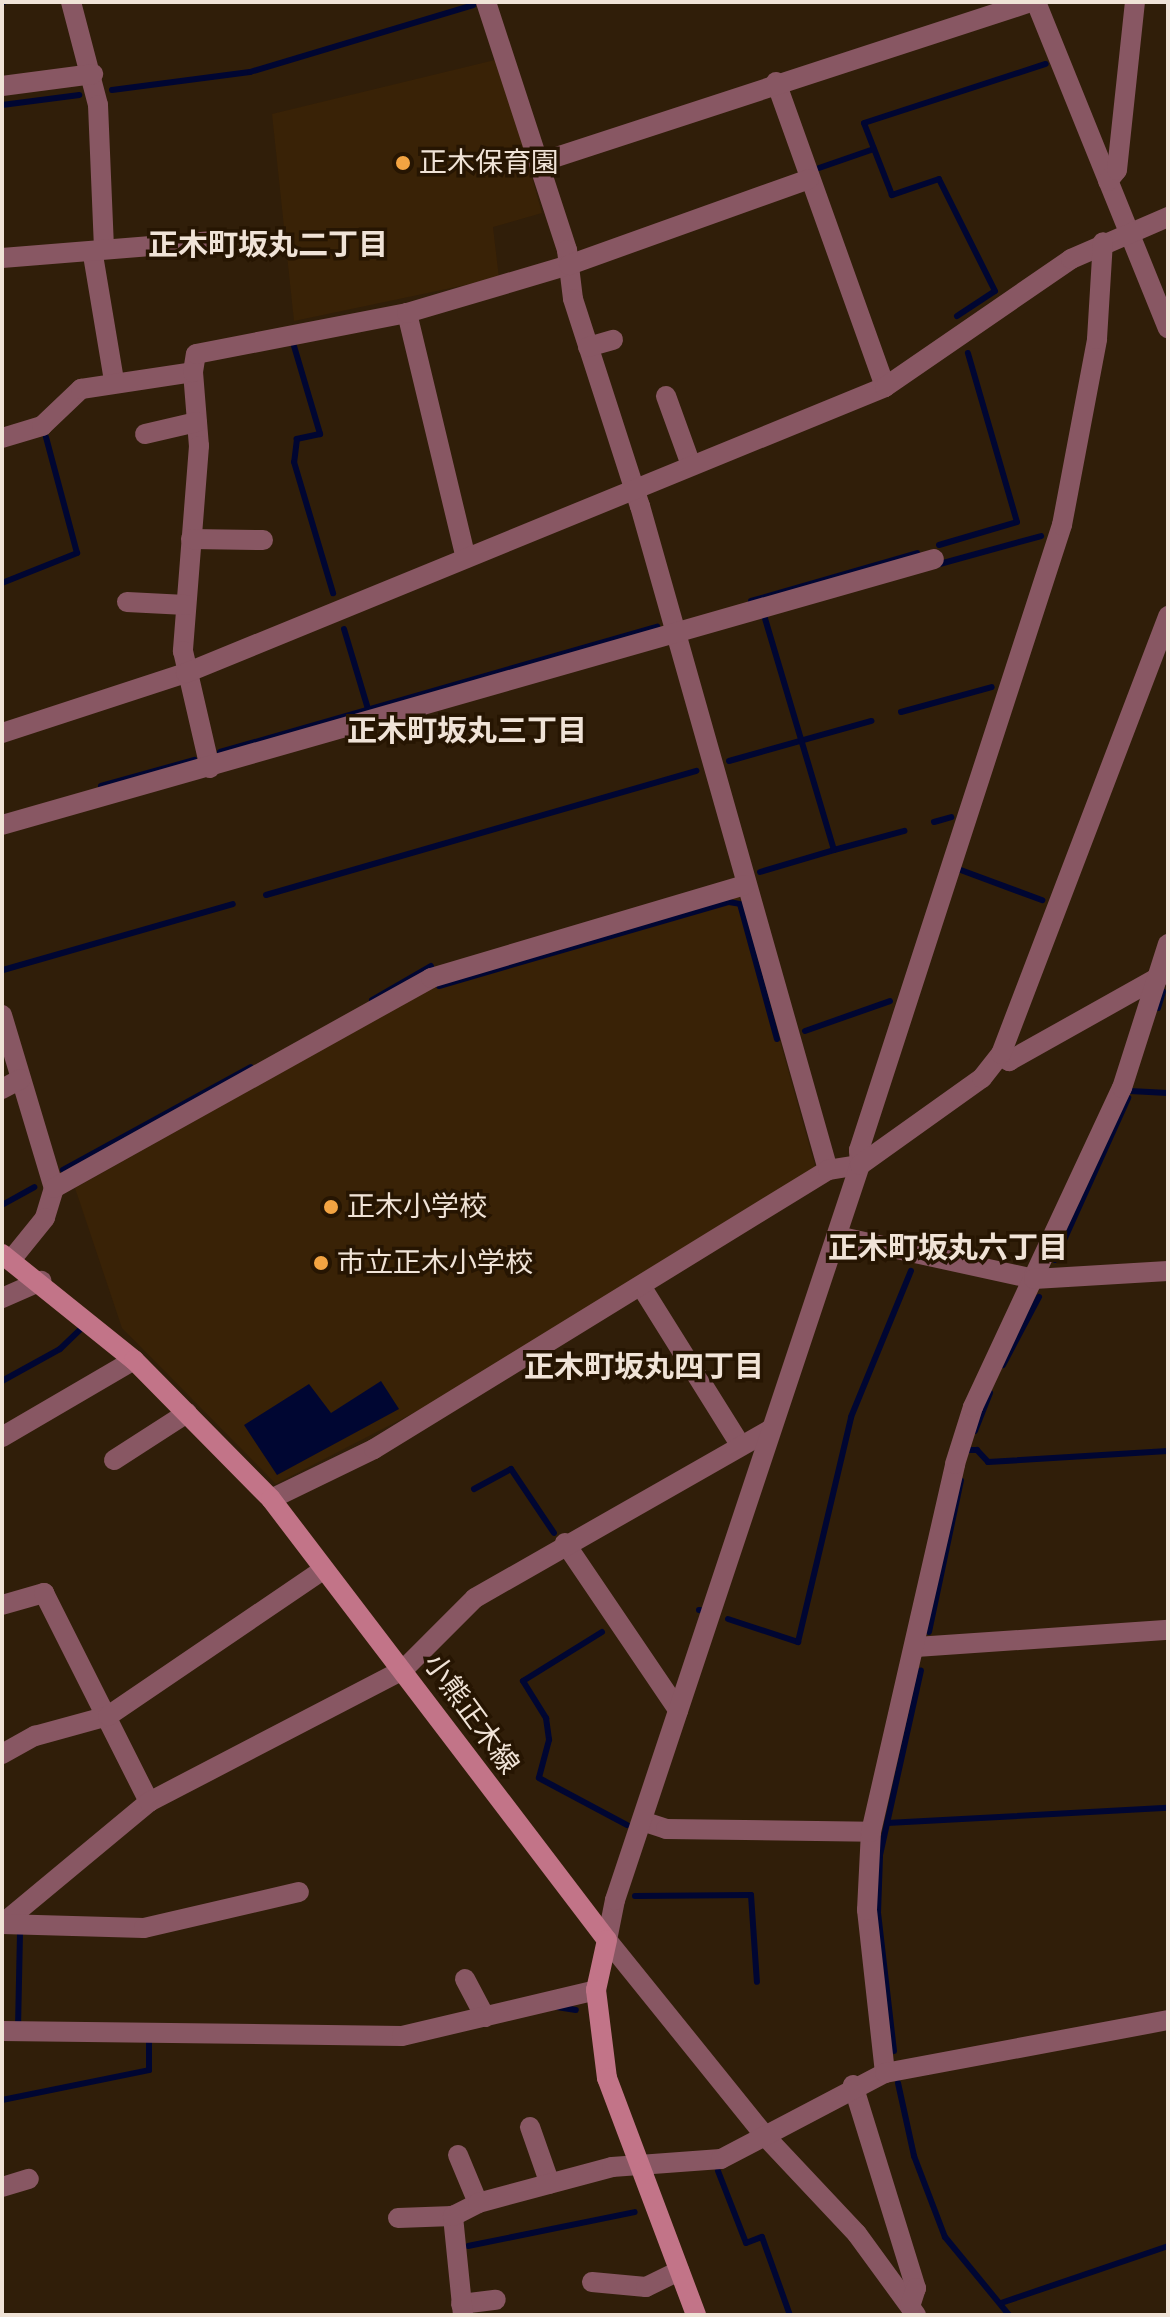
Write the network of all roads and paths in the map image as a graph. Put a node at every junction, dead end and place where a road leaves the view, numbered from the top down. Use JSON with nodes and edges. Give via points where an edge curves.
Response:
{"nodes":[{"id":1,"x":71,"y":2,"type":"edge"},
{"id":2,"x":486,"y":2,"type":"edge"},
{"id":3,"x":1034,"y":2,"type":"edge"},
{"id":4,"x":1135,"y":2,"type":"edge"},
{"id":5,"x":93,"y":74,"type":"junction"},
{"id":6,"x":776,"y":82,"type":"junction"},
{"id":7,"x":2,"y":86,"type":"edge"},
{"id":8,"x":538,"y":163,"type":"junction"},
{"id":9,"x":809,"y":179,"type":"junction"},
{"id":10,"x":1108,"y":181,"type":"junction"},
{"id":11,"x":1168,"y":217,"type":"edge"},
{"id":12,"x":1130,"y":232,"type":"junction"},
{"id":13,"x":213,"y":241,"type":"dead end"},
{"id":14,"x":1103,"y":242,"type":"junction"},
{"id":15,"x":98,"y":250,"type":"junction"},
{"id":16,"x":2,"y":258,"type":"edge"},
{"id":17,"x":569,"y":265,"type":"junction"},
{"id":18,"x":407,"y":313,"type":"junction"},
{"id":19,"x":1168,"y":328,"type":"edge"},
{"id":20,"x":613,"y":340,"type":"dead end"},
{"id":21,"x":588,"y":347,"type":"junction"},
{"id":22,"x":193,"y":372,"type":"junction"},
{"id":23,"x":114,"y":380,"type":"junction"},
{"id":24,"x":885,"y":387,"type":"junction"},
{"id":25,"x":666,"y":396,"type":"dead end"},
{"id":26,"x":197,"y":422,"type":"junction"},
{"id":27,"x":145,"y":434,"type":"dead end"},
{"id":28,"x":2,"y":438,"type":"edge"},
{"id":29,"x":691,"y":465,"type":"junction"},
{"id":30,"x":633,"y":489,"type":"junction"},
{"id":31,"x":191,"y":539,"type":"junction"},
{"id":32,"x":263,"y":540,"type":"dead end"},
{"id":33,"x":466,"y":558,"type":"junction"},
{"id":34,"x":934,"y":559,"type":"dead end"},
{"id":35,"x":127,"y":602,"type":"dead end"},
{"id":36,"x":186,"y":605,"type":"junction"},
{"id":37,"x":1168,"y":616,"type":"edge"},
{"id":38,"x":676,"y":633,"type":"junction"},
{"id":39,"x":186,"y":673,"type":"junction"},
{"id":40,"x":2,"y":733,"type":"edge"},
{"id":41,"x":210,"y":768,"type":"junction"},
{"id":42,"x":2,"y":825,"type":"edge"},
{"id":43,"x":745,"y":885,"type":"junction"},
{"id":44,"x":1168,"y":944,"type":"edge"},
{"id":45,"x":1162,"y":974,"type":"edge"},
{"id":46,"x":2,"y":1015,"type":"edge"},
{"id":47,"x":1001,"y":1054,"type":"junction"},
{"id":48,"x":21,"y":1079,"type":"junction"},
{"id":49,"x":2,"y":1089,"type":"edge"},
{"id":50,"x":860,"y":1165,"type":"junction"},
{"id":51,"x":828,"y":1170,"type":"junction"},
{"id":52,"x":54,"y":1188,"type":"junction"},
{"id":53,"x":837,"y":1236,"type":"junction"},
{"id":54,"x":6,"y":1257,"type":"edge"},
{"id":55,"x":1168,"y":1271,"type":"edge"},
{"id":56,"x":1034,"y":1279,"type":"junction"},
{"id":57,"x":41,"y":1281,"type":"junction"},
{"id":58,"x":641,"y":1286,"type":"junction"},
{"id":59,"x":2,"y":1298,"type":"edge"},
{"id":60,"x":134,"y":1360,"type":"junction"},
{"id":61,"x":187,"y":1413,"type":"junction"},
{"id":62,"x":771,"y":1429,"type":"junction"},
{"id":63,"x":2,"y":1437,"type":"edge"},
{"id":64,"x":739,"y":1443,"type":"junction"},
{"id":65,"x":114,"y":1460,"type":"dead end"},
{"id":66,"x":271,"y":1499,"type":"junction"},
{"id":67,"x":565,"y":1543,"type":"junction"},
{"id":68,"x":324,"y":1569,"type":"junction"},
{"id":69,"x":2,"y":1605,"type":"edge"},
{"id":70,"x":1168,"y":1630,"type":"edge"},
{"id":71,"x":916,"y":1647,"type":"junction"},
{"id":72,"x":404,"y":1669,"type":"junction"},
{"id":73,"x":678,"y":1710,"type":"junction"},
{"id":74,"x":108,"y":1716,"type":"junction"},
{"id":75,"x":2,"y":1754,"type":"edge"},
{"id":76,"x":149,"y":1802,"type":"junction"},
{"id":77,"x":642,"y":1821,"type":"junction"},
{"id":78,"x":871,"y":1832,"type":"junction"},
{"id":79,"x":299,"y":1892,"type":"dead end"},
{"id":80,"x":4,"y":1916,"type":"edge"},
{"id":81,"x":607,"y":1940,"type":"junction"},
{"id":82,"x":465,"y":1979,"type":"dead end"},
{"id":83,"x":596,"y":1990,"type":"junction"},
{"id":84,"x":485,"y":2017,"type":"junction"},
{"id":85,"x":1168,"y":2020,"type":"edge"},
{"id":86,"x":2,"y":2031,"type":"edge"},
{"id":87,"x":885,"y":2073,"type":"junction"},
{"id":88,"x":853,"y":2085,"type":"junction"},
{"id":89,"x":530,"y":2127,"type":"dead end"},
{"id":90,"x":765,"y":2136,"type":"junction"},
{"id":91,"x":458,"y":2155,"type":"dead end"},
{"id":92,"x":640,"y":2167,"type":"junction"},
{"id":93,"x":29,"y":2179,"type":"dead end"},
{"id":94,"x":550,"y":2184,"type":"junction"},
{"id":95,"x":2,"y":2187,"type":"edge"},
{"id":96,"x":478,"y":2203,"type":"junction"},
{"id":97,"x":453,"y":2216,"type":"junction"},
{"id":98,"x":398,"y":2218,"type":"dead end"},
{"id":99,"x":679,"y":2271,"type":"junction"},
{"id":100,"x":592,"y":2282,"type":"dead end"},
{"id":101,"x":496,"y":2300,"type":"dead end"},
{"id":102,"x":462,"y":2309,"type":"edge"},
{"id":103,"x":913,"y":2311,"type":"edge"},
{"id":104,"x":692,"y":2314,"type":"edge"}],
"edges":[{"from":1,"to":5,"type":"street"},
{"from":2,"to":8,"type":"street"},
{"from":3,"to":6,"type":"street"},
{"from":3,"to":10,"type":"street"},
{"from":4,"to":10,"type":"street","via":[[1117,170]]},
{"from":5,"to":7,"type":"street"},
{"from":5,"to":15,"type":"street"},
{"from":6,"to":8,"type":"street"},
{"from":6,"to":9,"type":"street"},
{"from":8,"to":17,"type":"street"},
{"from":9,"to":17,"type":"street"},
{"from":9,"to":24,"type":"street"},
{"from":10,"to":12,"type":"street"},
{"from":11,"to":12,"type":"street"},
{"from":12,"to":14,"type":"street"},
{"from":12,"to":19,"type":"street"},
{"from":13,"to":15,"type":"street"},
{"from":14,"to":24,"type":"street"},
{"from":14,"to":50,"type":"street","via":[[1097,339],[1062,525],[859,1150]]},
{"from":15,"to":16,"type":"street"},
{"from":15,"to":23,"type":"street"},
{"from":17,"to":18,"type":"street"},
{"from":17,"to":21,"type":"street"},
{"from":18,"to":22,"type":"street","via":[[196,354]]},
{"from":18,"to":33,"type":"street"},
{"from":20,"to":21,"type":"street"},
{"from":21,"to":30,"type":"street"},
{"from":22,"to":23,"type":"street"},
{"from":22,"to":26,"type":"street"},
{"from":23,"to":28,"type":"street","via":[[81,389],[42,426]]},
{"from":24,"to":29,"type":"street"},
{"from":25,"to":29,"type":"street"},
{"from":26,"to":27,"type":"street"},
{"from":26,"to":31,"type":"street"},
{"from":29,"to":30,"type":"street"},
{"from":30,"to":33,"type":"street"},
{"from":30,"to":38,"type":"street"},
{"from":31,"to":32,"type":"street"},
{"from":31,"to":36,"type":"street"},
{"from":33,"to":39,"type":"street"},
{"from":34,"to":38,"type":"street"},
{"from":35,"to":36,"type":"street"},
{"from":36,"to":39,"type":"street"},
{"from":37,"to":47,"type":"street"},
{"from":38,"to":41,"type":"street"},
{"from":38,"to":43,"type":"street"},
{"from":39,"to":40,"type":"street"},
{"from":39,"to":41,"type":"street"},
{"from":41,"to":42,"type":"street"},
{"from":43,"to":51,"type":"street"},
{"from":43,"to":52,"type":"street","via":[[431,978]]},
{"from":44,"to":45,"type":"street"},
{"from":45,"to":47,"type":"street","via":[[1009,1061]]},
{"from":45,"to":56,"type":"street","via":[[1122,1088]]},
{"from":46,"to":48,"type":"street"},
{"from":47,"to":50,"type":"street","via":[[982,1078]]},
{"from":48,"to":49,"type":"street"},
{"from":48,"to":52,"type":"street"},
{"from":50,"to":51,"type":"street"},
{"from":50,"to":53,"type":"street"},
{"from":51,"to":58,"type":"street"},
{"from":52,"to":54,"type":"street","via":[[45,1218]]},
{"from":53,"to":56,"type":"street"},
{"from":53,"to":62,"type":"street"},
{"from":54,"to":57,"type":"main road","name":"小熊正木線"},
{"from":55,"to":56,"type":"street"},
{"from":56,"to":71,"type":"street","via":[[959,1450]]},
{"from":57,"to":59,"type":"street"},
{"from":57,"to":60,"type":"main road","name":"小熊正木線"},
{"from":58,"to":64,"type":"street"},
{"from":58,"to":66,"type":"street","via":[[374,1449]]},
{"from":60,"to":61,"type":"main road","name":"小熊正木線"},
{"from":60,"to":63,"type":"street"},
{"from":61,"to":65,"type":"street"},
{"from":61,"to":66,"type":"main road","name":"小熊正木線"},
{"from":62,"to":64,"type":"street"},
{"from":62,"to":73,"type":"street"},
{"from":64,"to":67,"type":"street"},
{"from":66,"to":68,"type":"main road","name":"小熊正木線"},
{"from":67,"to":72,"type":"street","via":[[475,1598]]},
{"from":67,"to":73,"type":"street"},
{"from":68,"to":72,"type":"main road","name":"小熊正木線"},
{"from":68,"to":74,"type":"street"},
{"from":69,"to":74,"type":"street","via":[[44,1593],[79,1672]]},
{"from":70,"to":71,"type":"street"},
{"from":71,"to":78,"type":"street"},
{"from":72,"to":76,"type":"street"},
{"from":72,"to":81,"type":"main road","name":"小熊正木線"},
{"from":73,"to":77,"type":"street"},
{"from":74,"to":75,"type":"street","via":[[35,1736]]},
{"from":74,"to":76,"type":"street"},
{"from":76,"to":80,"type":"street"},
{"from":77,"to":78,"type":"street","via":[[666,1829]]},
{"from":77,"to":81,"type":"street"},
{"from":78,"to":87,"type":"street","via":[[867,1910]]},
{"from":79,"to":80,"type":"street","via":[[144,1928]]},
{"from":81,"to":83,"type":"main road"},
{"from":81,"to":90,"type":"street"},
{"from":82,"to":84,"type":"street"},
{"from":83,"to":84,"type":"street"},
{"from":83,"to":92,"type":"main road","via":[[607,2078]]},
{"from":84,"to":86,"type":"street","via":[[402,2036],[355,2039]]},
{"from":85,"to":87,"type":"street"},
{"from":87,"to":88,"type":"street"},
{"from":88,"to":90,"type":"street"},
{"from":88,"to":103,"type":"street","via":[[916,2288]]},
{"from":89,"to":94,"type":"street"},
{"from":90,"to":92,"type":"street","via":[[721,2159]]},
{"from":90,"to":103,"type":"street","via":[[857,2234]]},
{"from":91,"to":96,"type":"street"},
{"from":92,"to":94,"type":"street","via":[[612,2167]]},
{"from":92,"to":99,"type":"main road"},
{"from":93,"to":95,"type":"street"},
{"from":94,"to":96,"type":"street"},
{"from":96,"to":97,"type":"street"},
{"from":97,"to":98,"type":"street"},
{"from":97,"to":102,"type":"street"},
{"from":99,"to":100,"type":"street","via":[[646,2287]]},
{"from":99,"to":104,"type":"main road"},
{"from":101,"to":102,"type":"street"}]}
